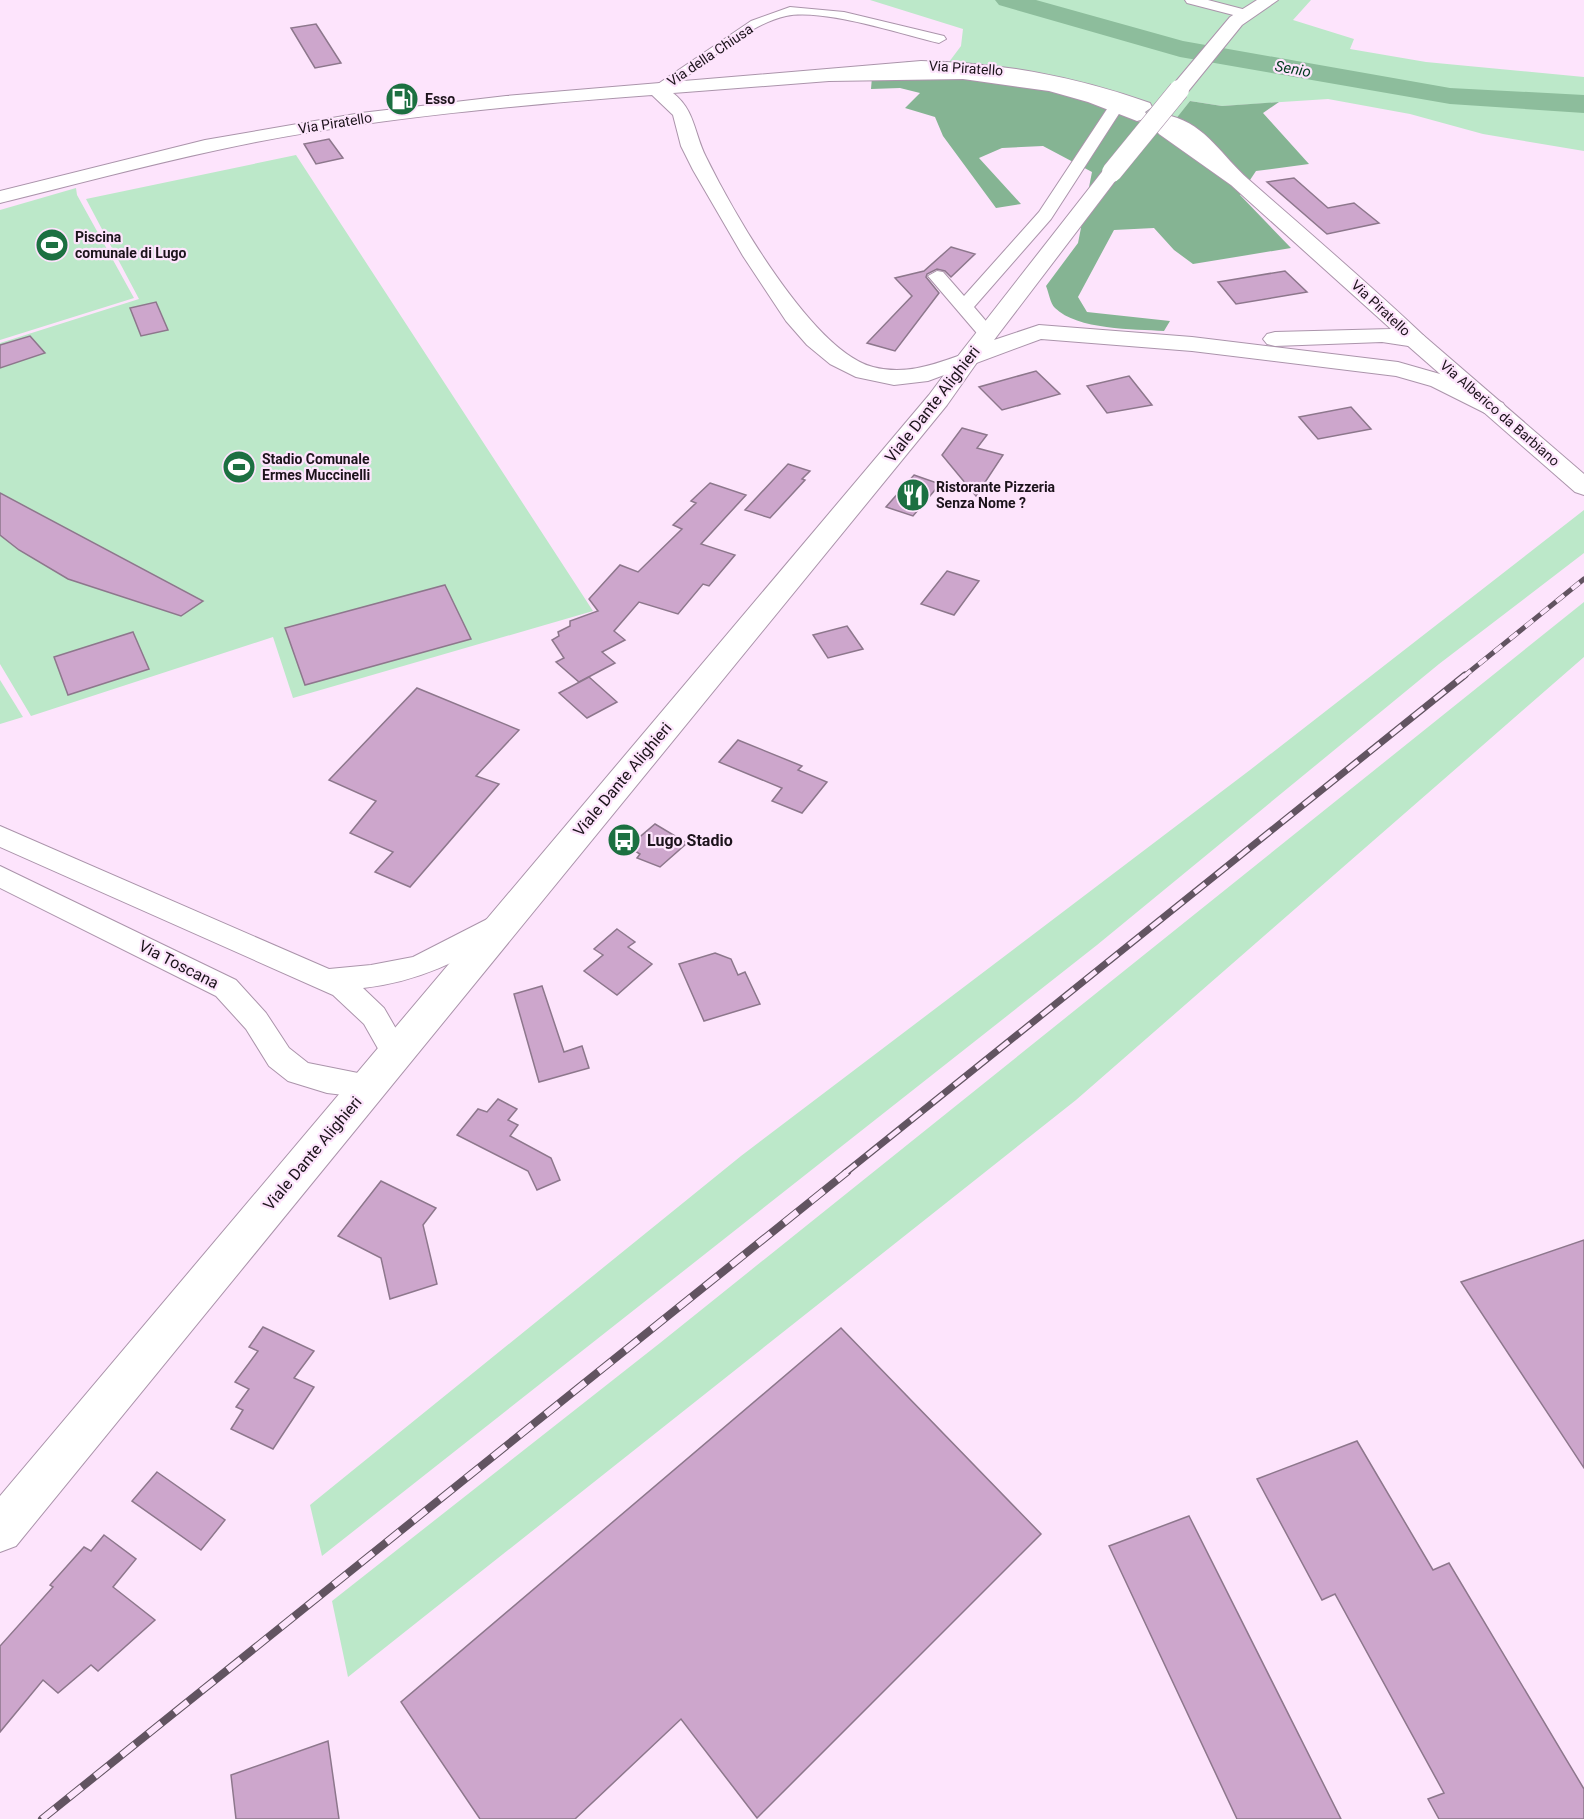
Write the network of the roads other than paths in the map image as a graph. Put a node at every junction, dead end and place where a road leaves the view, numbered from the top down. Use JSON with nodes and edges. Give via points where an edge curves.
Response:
{"nodes":[{"id":1,"x":1192,"y":0,"type":"edge"},
{"id":2,"x":1269,"y":0,"type":"edge"},
{"id":3,"x":1241,"y":18,"type":"junction"},
{"id":4,"x":939,"y":39,"type":"dead end"},
{"id":5,"x":784,"y":78,"type":"junction"},
{"id":6,"x":742,"y":82,"type":"junction"},
{"id":7,"x":657,"y":90,"type":"junction"},
{"id":8,"x":1116,"y":106,"type":"junction"},
{"id":9,"x":1168,"y":126,"type":"dead end"},
{"id":10,"x":689,"y":130,"type":"junction"},
{"id":11,"x":0,"y":197,"type":"edge"},
{"id":12,"x":937,"y":276,"type":"dead end"},
{"id":13,"x":1027,"y":283,"type":"junction"},
{"id":14,"x":1365,"y":291,"type":"junction"},
{"id":15,"x":964,"y":307,"type":"junction"},
{"id":16,"x":988,"y":334,"type":"junction"},
{"id":17,"x":1086,"y":335,"type":"junction"},
{"id":18,"x":1324,"y":335,"type":"junction"},
{"id":19,"x":1415,"y":340,"type":"junction"},
{"id":20,"x":1192,"y":344,"type":"junction"},
{"id":21,"x":968,"y":358,"type":"junction"},
{"id":22,"x":1366,"y":365,"type":"junction"},
{"id":23,"x":1494,"y":408,"type":"junction"},
{"id":24,"x":1584,"y":487,"type":"edge"},
{"id":25,"x":0,"y":836,"type":"edge"},
{"id":26,"x":0,"y":876,"type":"edge"},
{"id":27,"x":505,"y":921,"type":"junction"},
{"id":28,"x":326,"y":980,"type":"junction"},
{"id":29,"x":395,"y":1053,"type":"junction"},
{"id":30,"x":368,"y":1086,"type":"junction"},
{"id":31,"x":0,"y":1530,"type":"edge"}],
"edges":[{"from":1,"to":3,"type":"street"},
{"from":2,"to":3,"type":"main road"},
{"from":3,"to":13,"type":"main road","name":"Viale Dante Alighieri","bridge":true,"via":[[1112,172]]},
{"from":4,"to":7,"type":"street","name":"Via della Chiusa","via":[[822,14],[788,11],[752,25],[684,76]]},
{"from":5,"to":6,"type":"main road","name":"Via Piratello"},
{"from":5,"to":8,"type":"main road","name":"Via Piratello","via":[[931,71],[977,74],[1047,84]]},
{"from":5,"to":8,"type":"main road","name":"Via Piratello","via":[[874,67],[984,68],[1074,84],[1140,111]]},
{"from":6,"to":7,"type":"main road","name":"Via Piratello"},
{"from":6,"to":10,"type":"main road","via":[[712,95],[699,107]]},
{"from":7,"to":10,"type":"main road","via":[[683,111]]},
{"from":7,"to":11,"type":"main road","name":"Via Piratello","via":[[414,112],[311,126],[192,149]]},
{"from":8,"to":15,"type":"street","via":[[1045,215]]},
{"from":9,"to":14,"type":"main road","name":"Via Piratello"},
{"from":10,"to":21,"type":"main road","via":[[691,147],[702,168],[765,274],[803,330],[832,357],[875,376],[904,378],[938,374]]},
{"from":12,"to":15,"type":"street"},
{"from":13,"to":16,"type":"main road","name":"Viale Dante Alighieri"},
{"from":13,"to":17,"type":"main road","via":[[1033,309],[1054,324]]},
{"from":14,"to":18,"type":"main road","via":[[1365,309],[1354,322],[1348,328]]},
{"from":14,"to":19,"type":"main road","name":"Via Piratello"},
{"from":15,"to":16,"type":"street"},
{"from":16,"to":21,"type":"main road","name":"Viale Dante Alighieri"},
{"from":17,"to":20,"type":"main road"},
{"from":17,"to":21,"type":"main road","via":[[1039,332]]},
{"from":18,"to":19,"type":"main road","via":[[1382,335]]},
{"from":18,"to":20,"type":"main road"},
{"from":19,"to":22,"type":"main road","via":[[1390,361]]},
{"from":19,"to":23,"type":"main road","name":"Via Alberico da Barbiano"},
{"from":20,"to":22,"type":"main road"},
{"from":21,"to":27,"type":"main road","name":"Viale Dante Alighieri","via":[[938,400]]},
{"from":22,"to":23,"type":"main road","via":[[1439,381]]},
{"from":23,"to":24,"type":"main road","name":"Via Alberico da Barbiano"},
{"from":25,"to":28,"type":"street"},
{"from":26,"to":30,"type":"street","name":"Via Toscana","via":[[226,987],[256,1021],[279,1056],[298,1072],[327,1081]]},
{"from":27,"to":28,"type":"street","via":[[442,957],[366,978]]},
{"from":27,"to":29,"type":"main road","name":"Viale Dante Alighieri"},
{"from":28,"to":29,"type":"street","via":[[343,987],[374,1016]]},
{"from":29,"to":30,"type":"main road","name":"Viale Dante Alighieri"},
{"from":30,"to":31,"type":"main road","name":"Viale Dante Alighieri"}]}
